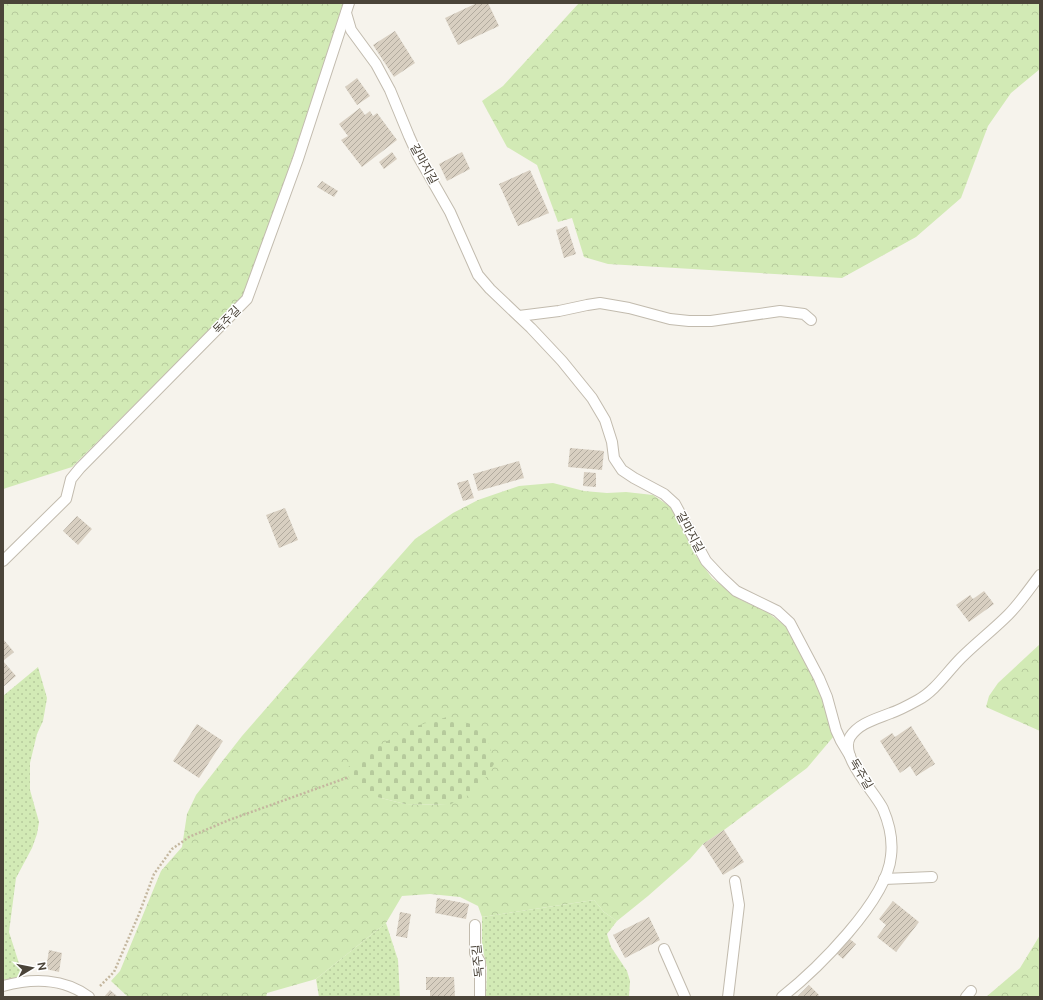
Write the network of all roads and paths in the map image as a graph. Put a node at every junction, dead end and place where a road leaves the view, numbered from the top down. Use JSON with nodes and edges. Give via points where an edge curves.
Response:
{"nodes":[{"id":1,"x":349,"y":3,"type":"edge"},
{"id":2,"x":346,"y":13,"type":"junction"},
{"id":3,"x":519,"y":316,"type":"junction"},
{"id":4,"x":811,"y":320,"type":"dead end"},
{"id":5,"x":3,"y":561,"type":"edge"},
{"id":6,"x":1040,"y":575,"type":"edge"},
{"id":7,"x":850,"y":756,"type":"junction"},
{"id":8,"x":349,"y":777,"type":"dead end"},
{"id":9,"x":932,"y":877,"type":"dead end"},
{"id":10,"x":884,"y":879,"type":"junction"},
{"id":11,"x":735,"y":881,"type":"dead end"},
{"id":12,"x":475,"y":925,"type":"dead end"},
{"id":13,"x":664,"y":949,"type":"dead end"},
{"id":14,"x":3,"y":986,"type":"edge"},
{"id":15,"x":86,"y":995,"type":"edge"},
{"id":16,"x":480,"y":997,"type":"edge"},
{"id":17,"x":685,"y":997,"type":"edge"},
{"id":18,"x":728,"y":997,"type":"edge"},
{"id":19,"x":782,"y":997,"type":"edge"}],
"edges":[{"from":1,"to":2,"type":"lane"},
{"from":2,"to":3,"type":"lane","name":"갈마지길","via":[[351,30],[376,64],[390,90],[408,136],[450,212],[478,275]]},
{"from":2,"to":5,"type":"lane","name":"독주길","via":[[248,299],[80,468],[70,479],[66,499]]},
{"from":3,"to":4,"type":"lane","via":[[600,304],[689,321],[711,321],[780,311],[804,314]]},
{"from":3,"to":7,"type":"lane","name":"갈마지길","via":[[562,361],[592,398],[605,420],[614,458],[622,470],[664,494],[676,504],[706,561],[731,587],[777,611],[790,623],[819,678],[836,730]]},
{"from":6,"to":7,"type":"lane","name":"독주길","via":[[1008,614],[964,655],[932,690],[906,707],[862,725],[850,738]]},
{"from":7,"to":10,"type":"lane","name":"독주길","via":[[882,808],[888,824],[891,857]]},
{"from":8,"to":15,"type":"path","via":[[229,820],[189,837],[172,849],[154,874],[114,972]]},
{"from":9,"to":10,"type":"lane"},
{"from":10,"to":19,"type":"lane","name":"독주길","via":[[868,907],[848,932],[810,973]]},
{"from":11,"to":18,"type":"lane","via":[[740,905]]},
{"from":12,"to":16,"type":"lane","name":"독주길","via":[[475,953],[480,962]]},
{"from":13,"to":17,"type":"lane"},
{"from":14,"to":15,"type":"lane","via":[[49,982],[71,986]]}]}
